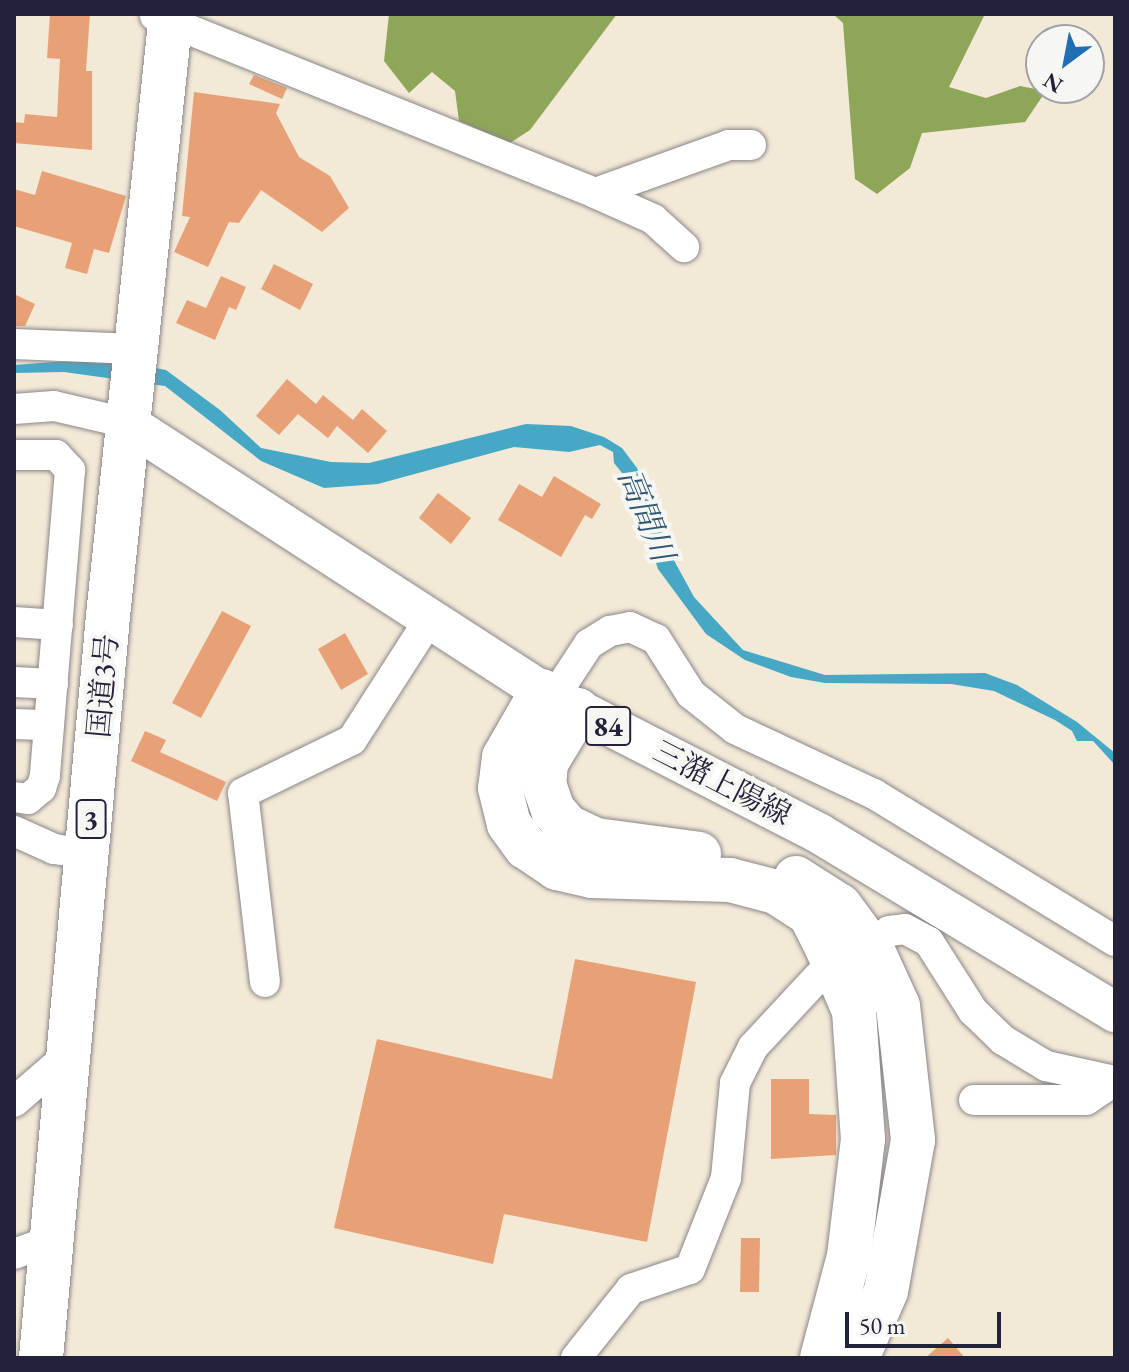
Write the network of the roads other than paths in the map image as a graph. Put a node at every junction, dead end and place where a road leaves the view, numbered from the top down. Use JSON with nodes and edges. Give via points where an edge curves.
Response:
{"nodes":[{"id":1,"x":164,"y":17,"type":"edge"},
{"id":2,"x":751,"y":145,"type":"dead end"},
{"id":3,"x":595,"y":193,"type":"junction"},
{"id":4,"x":684,"y":247,"type":"dead end"},
{"id":5,"x":14,"y":344,"type":"edge"},
{"id":6,"x":132,"y":382,"type":"junction"},
{"id":7,"x":14,"y":409,"type":"edge"},
{"id":8,"x":14,"y":455,"type":"edge"},
{"id":9,"x":429,"y":620,"type":"junction"},
{"id":10,"x":14,"y":622,"type":"edge"},
{"id":11,"x":58,"y":625,"type":"junction"},
{"id":12,"x":14,"y":682,"type":"edge"},
{"id":13,"x":53,"y":684,"type":"junction"},
{"id":14,"x":558,"y":699,"type":"junction"},
{"id":15,"x":14,"y":724,"type":"edge"},
{"id":16,"x":49,"y":725,"type":"junction"},
{"id":17,"x":14,"y":797,"type":"edge"},
{"id":18,"x":14,"y":831,"type":"edge"},
{"id":19,"x":88,"y":854,"type":"junction"},
{"id":20,"x":889,"y":931,"type":"dead end"},
{"id":21,"x":1115,"y":941,"type":"edge"},
{"id":22,"x":818,"y":977,"type":"dead end"},
{"id":23,"x":265,"y":982,"type":"dead end"},
{"id":24,"x":1109,"y":1008,"type":"edge"},
{"id":25,"x":67,"y":1056,"type":"junction"},
{"id":26,"x":1115,"y":1081,"type":"edge"},
{"id":27,"x":974,"y":1100,"type":"dead end"},
{"id":28,"x":14,"y":1102,"type":"edge"},
{"id":29,"x":32,"y":1247,"type":"edge"},
{"id":30,"x":886,"y":1291,"type":"junction"},
{"id":31,"x":41,"y":1358,"type":"edge"},
{"id":32,"x":576,"y":1358,"type":"edge"},
{"id":33,"x":822,"y":1358,"type":"edge"},
{"id":34,"x":857,"y":1358,"type":"edge"},
{"id":35,"x":891,"y":1358,"type":"edge"}],
"edges":[{"from":1,"to":3,"type":"street"},
{"from":1,"to":6,"type":"highway","name":"国道3号","number":"3"},
{"from":2,"to":3,"type":"street","via":[[729,145]]},
{"from":3,"to":4,"type":"street","via":[[653,219]]},
{"from":5,"to":6,"type":"street"},
{"from":6,"to":7,"type":"street","via":[[54,406]]},
{"from":6,"to":9,"type":"main road","name":"三潴上陽線","number":"84"},
{"from":6,"to":19,"type":"highway","name":"国道3号","number":"3"},
{"from":8,"to":11,"type":"street","via":[[56,455],[70,470]]},
{"from":9,"to":14,"type":"main road","name":"三潴上陽線","number":"84"},
{"from":9,"to":23,"type":"street","via":[[352,740],[243,793]]},
{"from":10,"to":11,"type":"street"},
{"from":11,"to":13,"type":"street"},
{"from":12,"to":13,"type":"street"},
{"from":13,"to":16,"type":"street"},
{"from":14,"to":21,"type":"street","via":[[589,644],[630,627],[656,639],[691,694],[735,729],[874,794]]},
{"from":14,"to":24,"type":"main road","name":"三潴上陽線","number":"84","via":[[820,834]]},
{"from":14,"to":30,"type":"highway","via":[[544,784],[553,810],[568,827],[596,840],[758,863],[793,876],[840,906],[873,951],[898,1006],[913,1140]]},
{"from":14,"to":33,"type":"highway","via":[[504,757],[500,788],[509,824],[526,847],[557,868],[592,876],[730,880],[776,892],[810,914],[854,1011],[863,1139],[849,1256]]},
{"from":15,"to":16,"type":"street"},
{"from":16,"to":17,"type":"street","via":[[41,788],[28,799]]},
{"from":18,"to":19,"type":"street","via":[[54,849]]},
{"from":19,"to":25,"type":"highway","name":"国道3号","number":"3"},
{"from":20,"to":26,"type":"street","via":[[905,929],[929,942],[973,1011],[1003,1040],[1046,1066]]},
{"from":22,"to":32,"type":"street","via":[[753,1047],[735,1083],[726,1178],[690,1269],[631,1289]]},
{"from":25,"to":28,"type":"street"},
{"from":25,"to":29,"type":"highway","name":"国道3号","number":"3"},
{"from":26,"to":27,"type":"street","via":[[1086,1100]]},
{"from":29,"to":31,"type":"highway","name":"国道3号","number":"3"},
{"from":30,"to":34,"type":"highway"},
{"from":30,"to":35,"type":"highway"}]}
